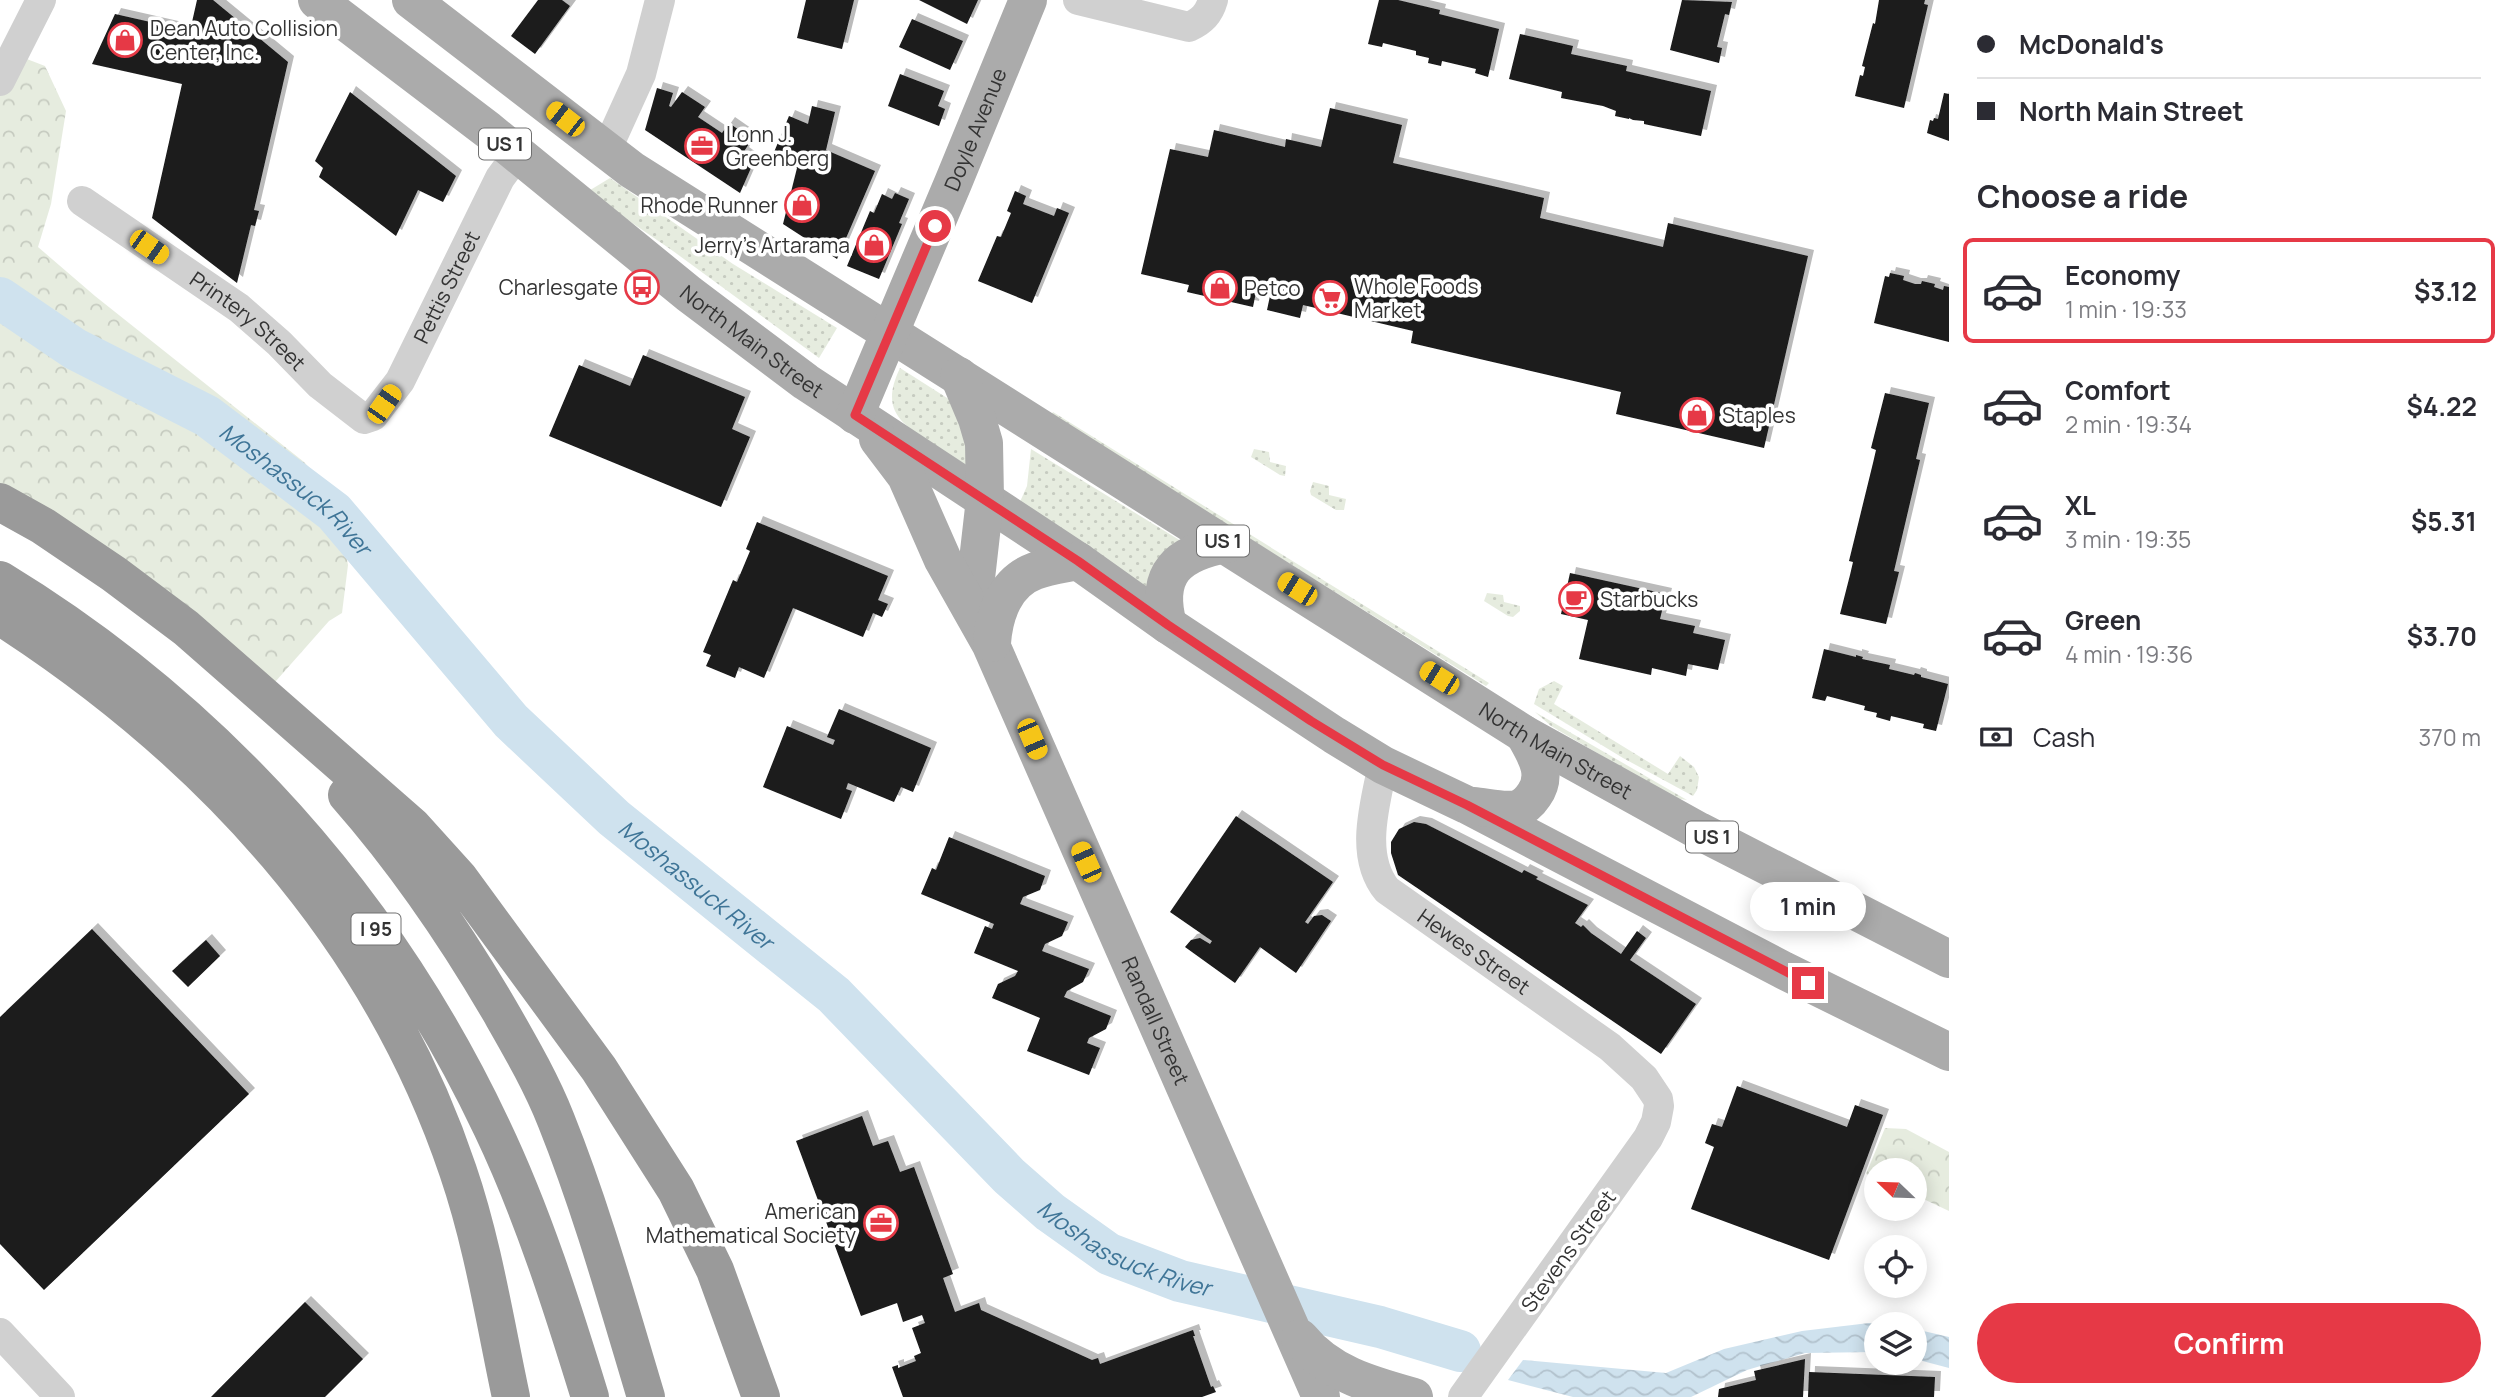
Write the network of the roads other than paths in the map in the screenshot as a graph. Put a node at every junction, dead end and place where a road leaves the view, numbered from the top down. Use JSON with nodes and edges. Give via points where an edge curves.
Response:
{"nodes":[{"id":1,"x":41,"y":0,"type":"edge"},
{"id":2,"x":317,"y":0,"type":"edge"},
{"id":3,"x":411,"y":0,"type":"edge"},
{"id":4,"x":660,"y":0,"type":"edge"},
{"id":5,"x":1028,"y":0,"type":"edge"},
{"id":6,"x":1078,"y":0,"type":"edge"},
{"id":7,"x":1213,"y":0,"type":"edge"},
{"id":8,"x":0,"y":81,"type":"edge"},
{"id":9,"x":606,"y":151,"type":"junction"},
{"id":10,"x":517,"y":155,"type":"junction"},
{"id":11,"x":82,"y":201,"type":"dead end"},
{"id":12,"x":890,"y":333,"type":"junction"},
{"id":13,"x":959,"y":376,"type":"junction"},
{"id":14,"x":855,"y":415,"type":"junction"},
{"id":15,"x":373,"y":416,"type":"joint"},
{"id":16,"x":985,"y":499,"type":"junction"},
{"id":17,"x":0,"y":502,"type":"edge"},
{"id":18,"x":1226,"y":544,"type":"junction"},
{"id":19,"x":1078,"y":561,"type":"junction"},
{"id":20,"x":0,"y":580,"type":"edge"},
{"id":21,"x":0,"y":616,"type":"edge"},
{"id":22,"x":1168,"y":625,"type":"junction"},
{"id":23,"x":991,"y":645,"type":"junction"},
{"id":24,"x":254,"y":687,"type":"junction"},
{"id":25,"x":1524,"y":734,"type":"junction"},
{"id":26,"x":1383,"y":765,"type":"junction"},
{"id":27,"x":1467,"y":805,"type":"junction"},
{"id":28,"x":1947,"y":956,"type":"edge"},
{"id":29,"x":1911,"y":1033,"type":"junction"},
{"id":30,"x":1949,"y":1033,"type":"edge"},
{"id":31,"x":1949,"y":1052,"type":"edge"},
{"id":32,"x":1658,"y":1098,"type":"joint"},
{"id":33,"x":1290,"y":1326,"type":"junction"},
{"id":34,"x":0,"y":1333,"type":"edge"},
{"id":35,"x":60,"y":1397,"type":"edge"},
{"id":36,"x":511,"y":1397,"type":"edge"},
{"id":37,"x":590,"y":1397,"type":"edge"},
{"id":38,"x":646,"y":1397,"type":"edge"},
{"id":39,"x":761,"y":1397,"type":"edge"},
{"id":40,"x":1292,"y":1397,"type":"edge"},
{"id":41,"x":1321,"y":1397,"type":"edge"},
{"id":42,"x":1414,"y":1397,"type":"edge"},
{"id":43,"x":1463,"y":1397,"type":"edge"}],
"edges":[{"from":1,"to":8,"type":"street"},
{"from":2,"to":10,"type":"main road","name":"North Main Street","number":"US 1"},
{"from":3,"to":9,"type":"main road","name":"North Main Street","number":"US 1"},
{"from":4,"to":9,"type":"street","via":[[641,74]]},
{"from":5,"to":12,"type":"main road","name":"Doyle Avenue"},
{"from":6,"to":7,"type":"street","via":[[1189,27],[1201,22]]},
{"from":9,"to":12,"type":"main road","name":"North Main Street","number":"US 1"},
{"from":10,"to":14,"type":"main road","name":"North Main Street","number":"US 1","via":[[689,294]]},
{"from":10,"to":15,"type":"street","name":"Pettis Street","via":[[500,178],[400,381]]},
{"from":11,"to":15,"type":"street","name":"Printery Street","via":[[239,308],[320,385],[364,419]]},
{"from":12,"to":13,"type":"main road","name":"North Main Street","number":"US 1"},
{"from":12,"to":14,"type":"main road","name":"Doyle Avenue"},
{"from":13,"to":16,"type":"main road","name":"Randall Street","via":[[984,443]]},
{"from":13,"to":18,"type":"main road","name":"North Main Street","number":"US 1"},
{"from":14,"to":16,"type":"main road","name":"North Main Street","number":"US 1"},
{"from":14,"to":23,"type":"main road","name":"Randall Street","via":[[906,476],[943,560]]},
{"from":16,"to":19,"type":"main road","name":"North Main Street","number":"US 1"},
{"from":16,"to":23,"type":"main road","name":"Randall Street","via":[[976,579]]},
{"from":17,"to":24,"type":"highway","via":[[114,574]]},
{"from":18,"to":22,"type":"main road","via":[[1185,556],[1174,567],[1164,592]]},
{"from":18,"to":25,"type":"main road","name":"North Main Street","number":"US 1"},
{"from":19,"to":22,"type":"main road","name":"North Main Street","number":"US 1"},
{"from":19,"to":23,"type":"main road","via":[[1034,571],[1020,580],[999,607]]},
{"from":20,"to":37,"type":"highway","number":"I 95","via":[[82,634],[184,715],[277,806],[359,905],[431,1013],[492,1128],[541,1247]]},
{"from":21,"to":36,"type":"highway","via":[[95,682],[203,775],[280,857],[355,956],[399,1031],[458,1171]]},
{"from":22,"to":26,"type":"main road","name":"North Main Street","number":"US 1"},
{"from":23,"to":33,"type":"main road","name":"Randall Street"},
{"from":24,"to":38,"type":"highway","via":[[424,891],[516,1039],[555,1117],[580,1185]]},
{"from":24,"to":39,"type":"highway","via":[[412,826],[459,878],[599,1069],[676,1190],[715,1270]]},
{"from":25,"to":27,"type":"main road","via":[[1541,773],[1531,800],[1519,808]]},
{"from":25,"to":28,"type":"main road","name":"North Main Street","number":"US 1","via":[[1699,831]]},
{"from":26,"to":27,"type":"main road","name":"North Main Street","number":"US 1"},
{"from":26,"to":32,"type":"street","name":"Hewes Street","via":[[1371,833],[1375,872],[1387,890],[1610,1047],[1644,1078]]},
{"from":27,"to":29,"type":"main road","name":"North Main Street","number":"US 1"},
{"from":29,"to":30,"type":"main road"},
{"from":29,"to":31,"type":"main road","name":"North Main Street","number":"US 1"},
{"from":32,"to":43,"type":"street","name":"Stevens Street","via":[[1658,1114],[1648,1138]]},
{"from":33,"to":40,"type":"main road","via":[[1295,1365]]},
{"from":33,"to":41,"type":"main road","name":"Randall Street"},
{"from":33,"to":42,"type":"main road","via":[[1314,1354],[1340,1373]]},
{"from":34,"to":35,"type":"street"}]}
